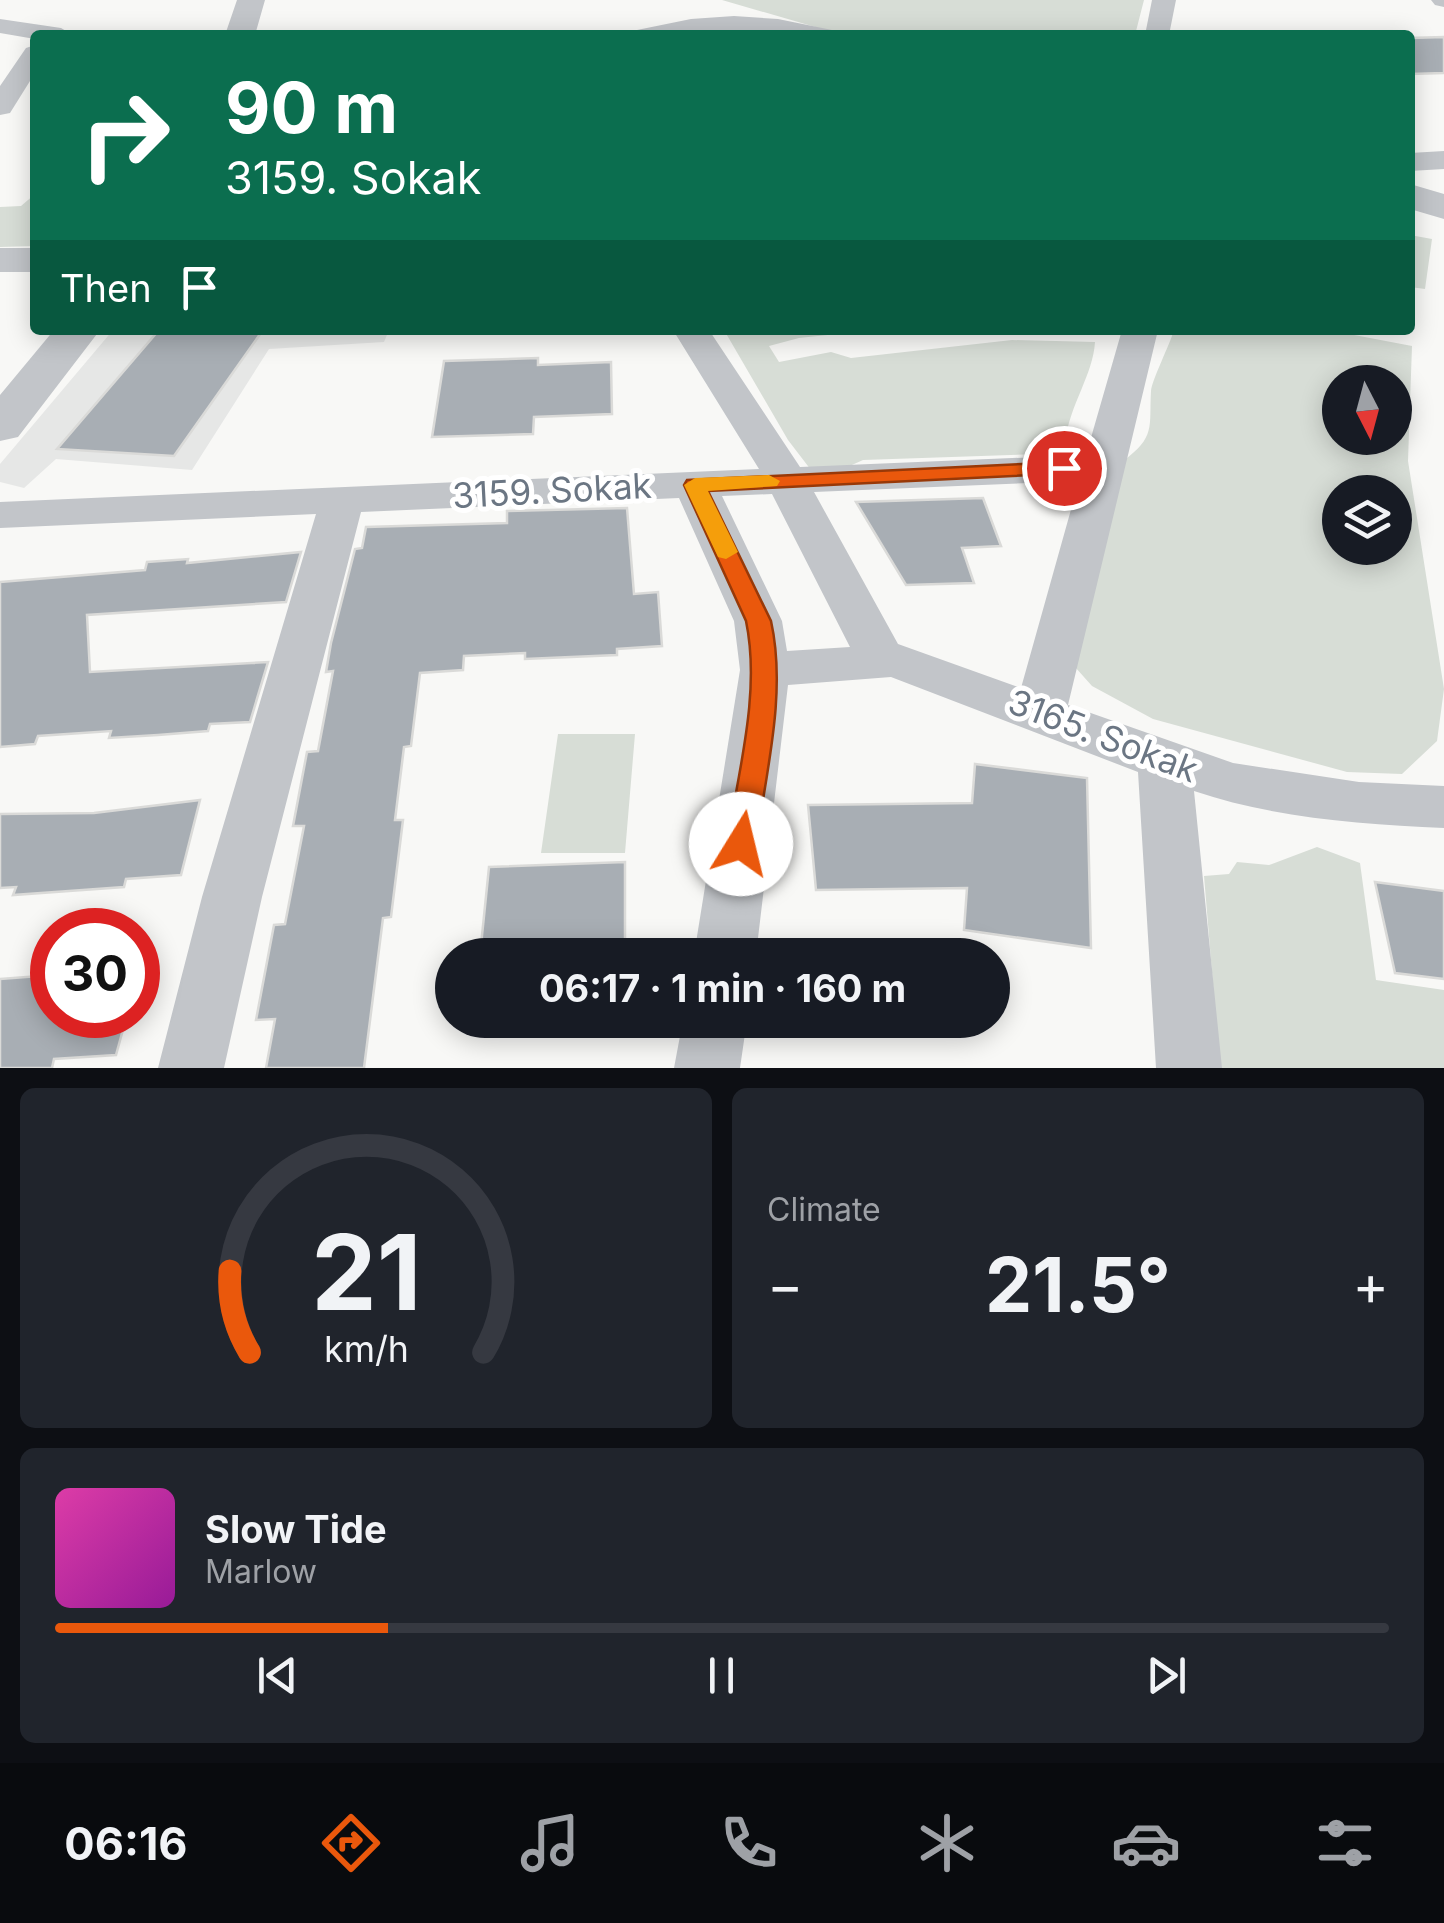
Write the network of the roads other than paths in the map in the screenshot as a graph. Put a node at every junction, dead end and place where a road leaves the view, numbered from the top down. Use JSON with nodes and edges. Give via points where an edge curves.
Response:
{"nodes":[{"id":1,"x":221,"y":0,"type":"edge"},
{"id":2,"x":250,"y":0,"type":"edge"},
{"id":3,"x":705,"y":0,"type":"edge"},
{"id":4,"x":1164,"y":0,"type":"edge"},
{"id":5,"x":745,"y":21,"type":"junction"},
{"id":6,"x":0,"y":26,"type":"edge"},
{"id":7,"x":30,"y":30,"type":"edge"},
{"id":8,"x":215,"y":30,"type":"edge"},
{"id":9,"x":241,"y":30,"type":"edge"},
{"id":10,"x":668,"y":30,"type":"edge"},
{"id":11,"x":795,"y":30,"type":"edge"},
{"id":12,"x":1158,"y":30,"type":"edge"},
{"id":13,"x":30,"y":53,"type":"edge"},
{"id":14,"x":0,"y":54,"type":"edge"},
{"id":15,"x":30,"y":61,"type":"edge"},
{"id":16,"x":0,"y":107,"type":"edge"},
{"id":17,"x":1444,"y":160,"type":"edge"},
{"id":18,"x":1415,"y":162,"type":"edge"},
{"id":19,"x":1415,"y":198,"type":"edge"},
{"id":20,"x":1444,"y":207,"type":"edge"},
{"id":21,"x":0,"y":260,"type":"edge"},
{"id":22,"x":30,"y":260,"type":"edge"},
{"id":23,"x":74,"y":335,"type":"edge"},
{"id":24,"x":694,"y":335,"type":"edge"},
{"id":25,"x":1139,"y":335,"type":"edge"},
{"id":26,"x":0,"y":426,"type":"edge"},
{"id":27,"x":1104,"y":467,"type":"junction"},
{"id":28,"x":785,"y":481,"type":"junction"},
{"id":29,"x":695,"y":485,"type":"junction"},
{"id":30,"x":342,"y":500,"type":"junction"},
{"id":31,"x":0,"y":515,"type":"edge"},
{"id":32,"x":881,"y":660,"type":"junction"},
{"id":33,"x":765,"y":670,"type":"junction"},
{"id":34,"x":1040,"y":713,"type":"junction"},
{"id":35,"x":1164,"y":762,"type":"junction"},
{"id":36,"x":1444,"y":807,"type":"edge"},
{"id":37,"x":726,"y":938,"type":"edge"},
{"id":38,"x":712,"y":1038,"type":"edge"},
{"id":39,"x":191,"y":1068,"type":"edge"},
{"id":40,"x":708,"y":1068,"type":"edge"},
{"id":41,"x":1189,"y":1068,"type":"edge"}],
"edges":[{"from":1,"to":8,"type":"street"},
{"from":2,"to":9,"type":"street"},
{"from":3,"to":5,"type":"street"},
{"from":4,"to":12,"type":"street"},
{"from":5,"to":10,"type":"street"},
{"from":5,"to":11,"type":"street"},
{"from":6,"to":7,"type":"street"},
{"from":13,"to":14,"type":"street"},
{"from":15,"to":16,"type":"street"},
{"from":17,"to":18,"type":"street"},
{"from":19,"to":20,"type":"street"},
{"from":21,"to":22,"type":"street"},
{"from":23,"to":26,"type":"street"},
{"from":24,"to":28,"type":"street"},
{"from":25,"to":27,"type":"street"},
{"from":27,"to":28,"type":"street","name":"3159. Sokak"},
{"from":27,"to":34,"type":"street"},
{"from":28,"to":29,"type":"street","name":"3159. Sokak"},
{"from":28,"to":32,"type":"street"},
{"from":29,"to":30,"type":"street","name":"3159. Sokak"},
{"from":29,"to":33,"type":"street","via":[[758,621]]},
{"from":30,"to":31,"type":"street","name":"3159. Sokak"},
{"from":30,"to":39,"type":"street"},
{"from":32,"to":33,"type":"street","name":"3165. Sokak"},
{"from":32,"to":34,"type":"street","name":"3165. Sokak","via":[[920,666]]},
{"from":33,"to":37,"type":"street"},
{"from":34,"to":35,"type":"street","name":"3165. Sokak"},
{"from":35,"to":36,"type":"street","name":"3165. Sokak","via":[[1272,791]]},
{"from":35,"to":41,"type":"street"},
{"from":38,"to":40,"type":"street"}]}
